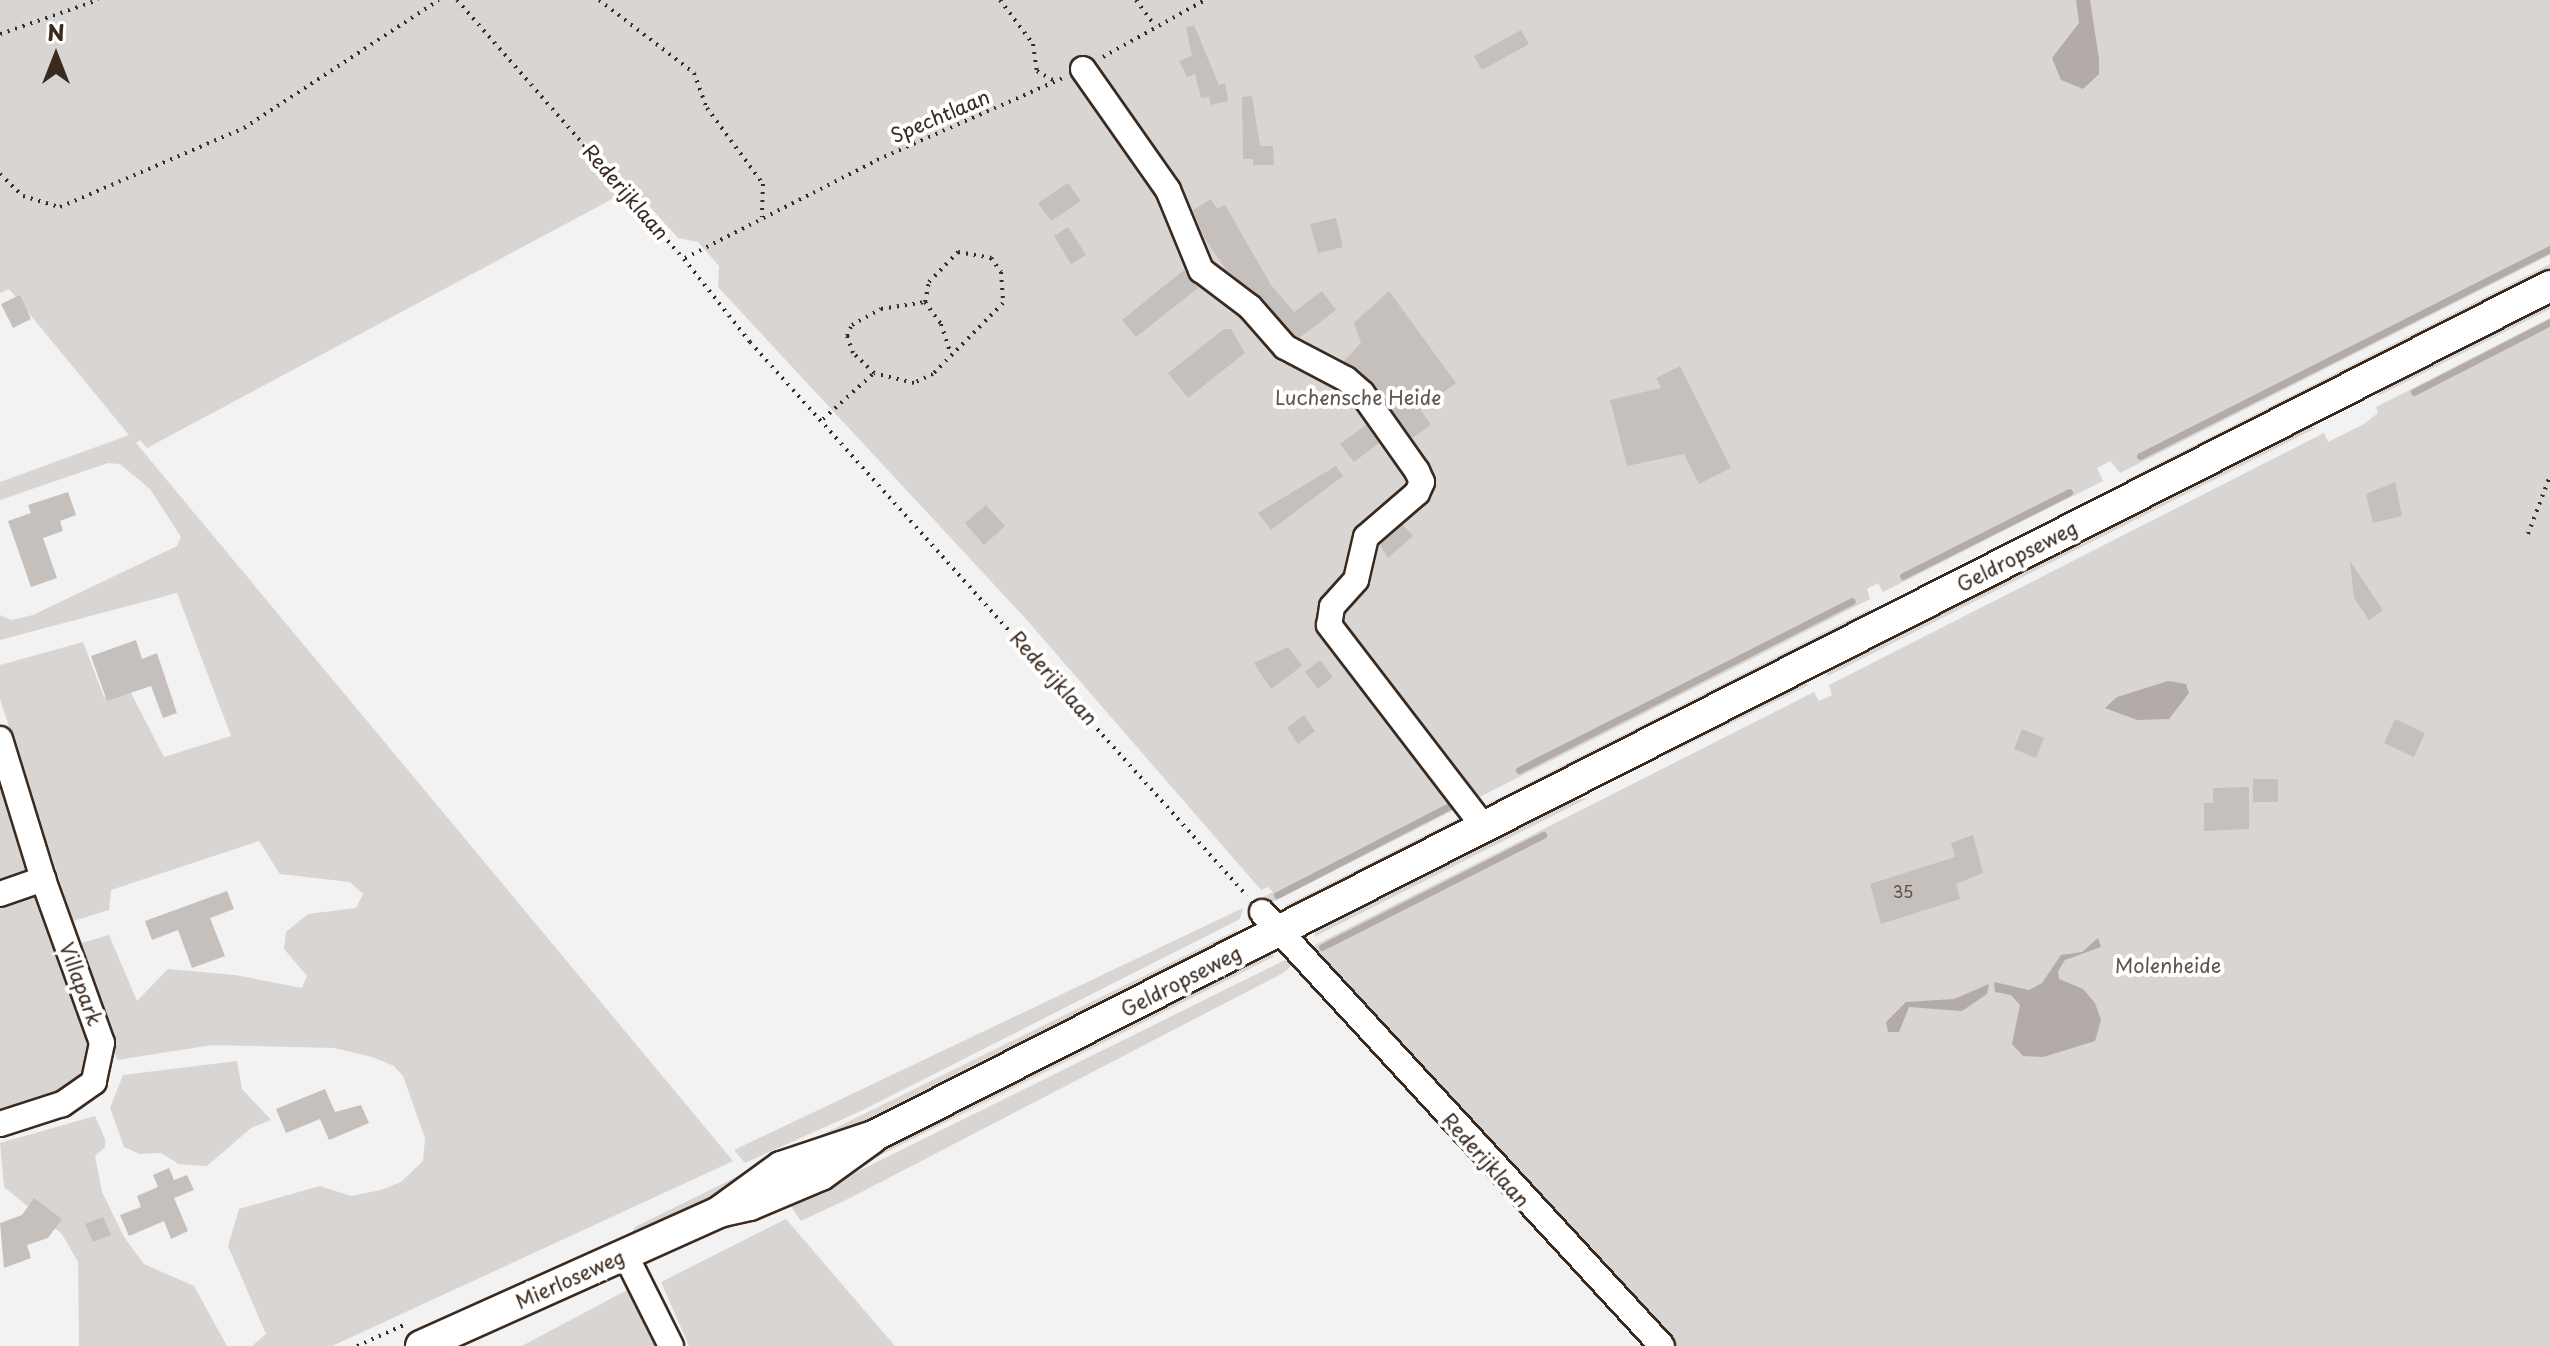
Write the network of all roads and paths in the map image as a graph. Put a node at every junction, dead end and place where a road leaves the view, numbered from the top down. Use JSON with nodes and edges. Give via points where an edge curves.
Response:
{"nodes":[{"id":1,"x":98,"y":0,"type":"edge"},
{"id":2,"x":439,"y":0,"type":"edge"},
{"id":3,"x":457,"y":0,"type":"edge"},
{"id":4,"x":599,"y":0,"type":"edge"},
{"id":5,"x":1000,"y":0,"type":"edge"},
{"id":6,"x":1136,"y":0,"type":"edge"},
{"id":7,"x":1205,"y":0,"type":"edge"},
{"id":8,"x":84,"y":3,"type":"edge"},
{"id":9,"x":1155,"y":26,"type":"junction"},
{"id":10,"x":0,"y":34,"type":"edge"},
{"id":11,"x":1083,"y":69,"type":"junction"},
{"id":12,"x":1057,"y":81,"type":"junction"},
{"id":13,"x":0,"y":174,"type":"edge"},
{"id":14,"x":762,"y":217,"type":"junction"},
{"id":15,"x":684,"y":259,"type":"junction"},
{"id":16,"x":2550,"y":286,"type":"edge"},
{"id":17,"x":925,"y":302,"type":"junction"},
{"id":18,"x":950,"y":352,"type":"junction"},
{"id":19,"x":874,"y":373,"type":"junction"},
{"id":20,"x":823,"y":419,"type":"junction"},
{"id":21,"x":2550,"y":476,"type":"edge"},
{"id":22,"x":2528,"y":534,"type":"dead end"},
{"id":23,"x":0,"y":739,"type":"edge"},
{"id":24,"x":1484,"y":827,"type":"junction"},
{"id":25,"x":43,"y":879,"type":"junction"},
{"id":26,"x":0,"y":894,"type":"edge"},
{"id":27,"x":1271,"y":922,"type":"junction"},
{"id":28,"x":0,"y":1124,"type":"edge"},
{"id":29,"x":766,"y":1188,"type":"joint"},
{"id":30,"x":625,"y":1254,"type":"junction"},
{"id":31,"x":421,"y":1346,"type":"edge"},
{"id":32,"x":671,"y":1346,"type":"edge"},
{"id":33,"x":1662,"y":1346,"type":"edge"}],
"edges":[{"from":1,"to":8,"type":"path"},
{"from":2,"to":13,"type":"path","via":[[244,128],[60,207],[23,196]]},
{"from":3,"to":15,"type":"path","name":"Rederijklaan"},
{"from":4,"to":14,"type":"path","via":[[694,73],[707,108],[763,184]]},
{"from":5,"to":12,"type":"path","via":[[1033,44],[1037,71]]},
{"from":6,"to":9,"type":"path"},
{"from":7,"to":9,"type":"path","name":"Spechtlaan"},
{"from":8,"to":10,"type":"path"},
{"from":9,"to":11,"type":"path","name":"Spechtlaan"},
{"from":11,"to":12,"type":"path","name":"Spechtlaan"},
{"from":11,"to":24,"type":"street","via":[[1168,190],[1201,270],[1250,307],[1285,347],[1362,393],[1422,482],[1366,537],[1356,580],[1332,607],[1329,625]]},
{"from":12,"to":14,"type":"path","name":"Spechtlaan"},
{"from":14,"to":15,"type":"path","name":"Spechtlaan"},
{"from":15,"to":20,"type":"path","name":"Rederijklaan","via":[[750,342]]},
{"from":16,"to":24,"type":"main road","name":"Geldropseweg"},
{"from":17,"to":18,"type":"path","via":[[941,324]]},
{"from":17,"to":18,"type":"path","via":[[929,282],[958,252],[991,258],[1001,272],[1003,303]]},
{"from":17,"to":19,"type":"path","via":[[881,309],[852,325],[847,336],[853,353]]},
{"from":18,"to":19,"type":"path","via":[[933,374],[914,383]]},
{"from":19,"to":20,"type":"path"},
{"from":20,"to":27,"type":"path","name":"Rederijklaan"},
{"from":21,"to":22,"type":"path"},
{"from":23,"to":25,"type":"street","name":"Villapark"},
{"from":24,"to":27,"type":"main road","name":"Geldropseweg"},
{"from":25,"to":26,"type":"street"},
{"from":25,"to":28,"type":"street","name":"Villapark","via":[[102,1043],[102,1064],[94,1082],[62,1104]]},
{"from":27,"to":29,"type":"main road","name":"Geldropseweg","via":[[876,1135],[837,1167]]},
{"from":27,"to":33,"type":"street","name":"Rederijklaan"},
{"from":29,"to":30,"type":"main road","name":"Mierloseweg"},
{"from":30,"to":31,"type":"main road","name":"Mierloseweg"},
{"from":30,"to":32,"type":"street"}]}
